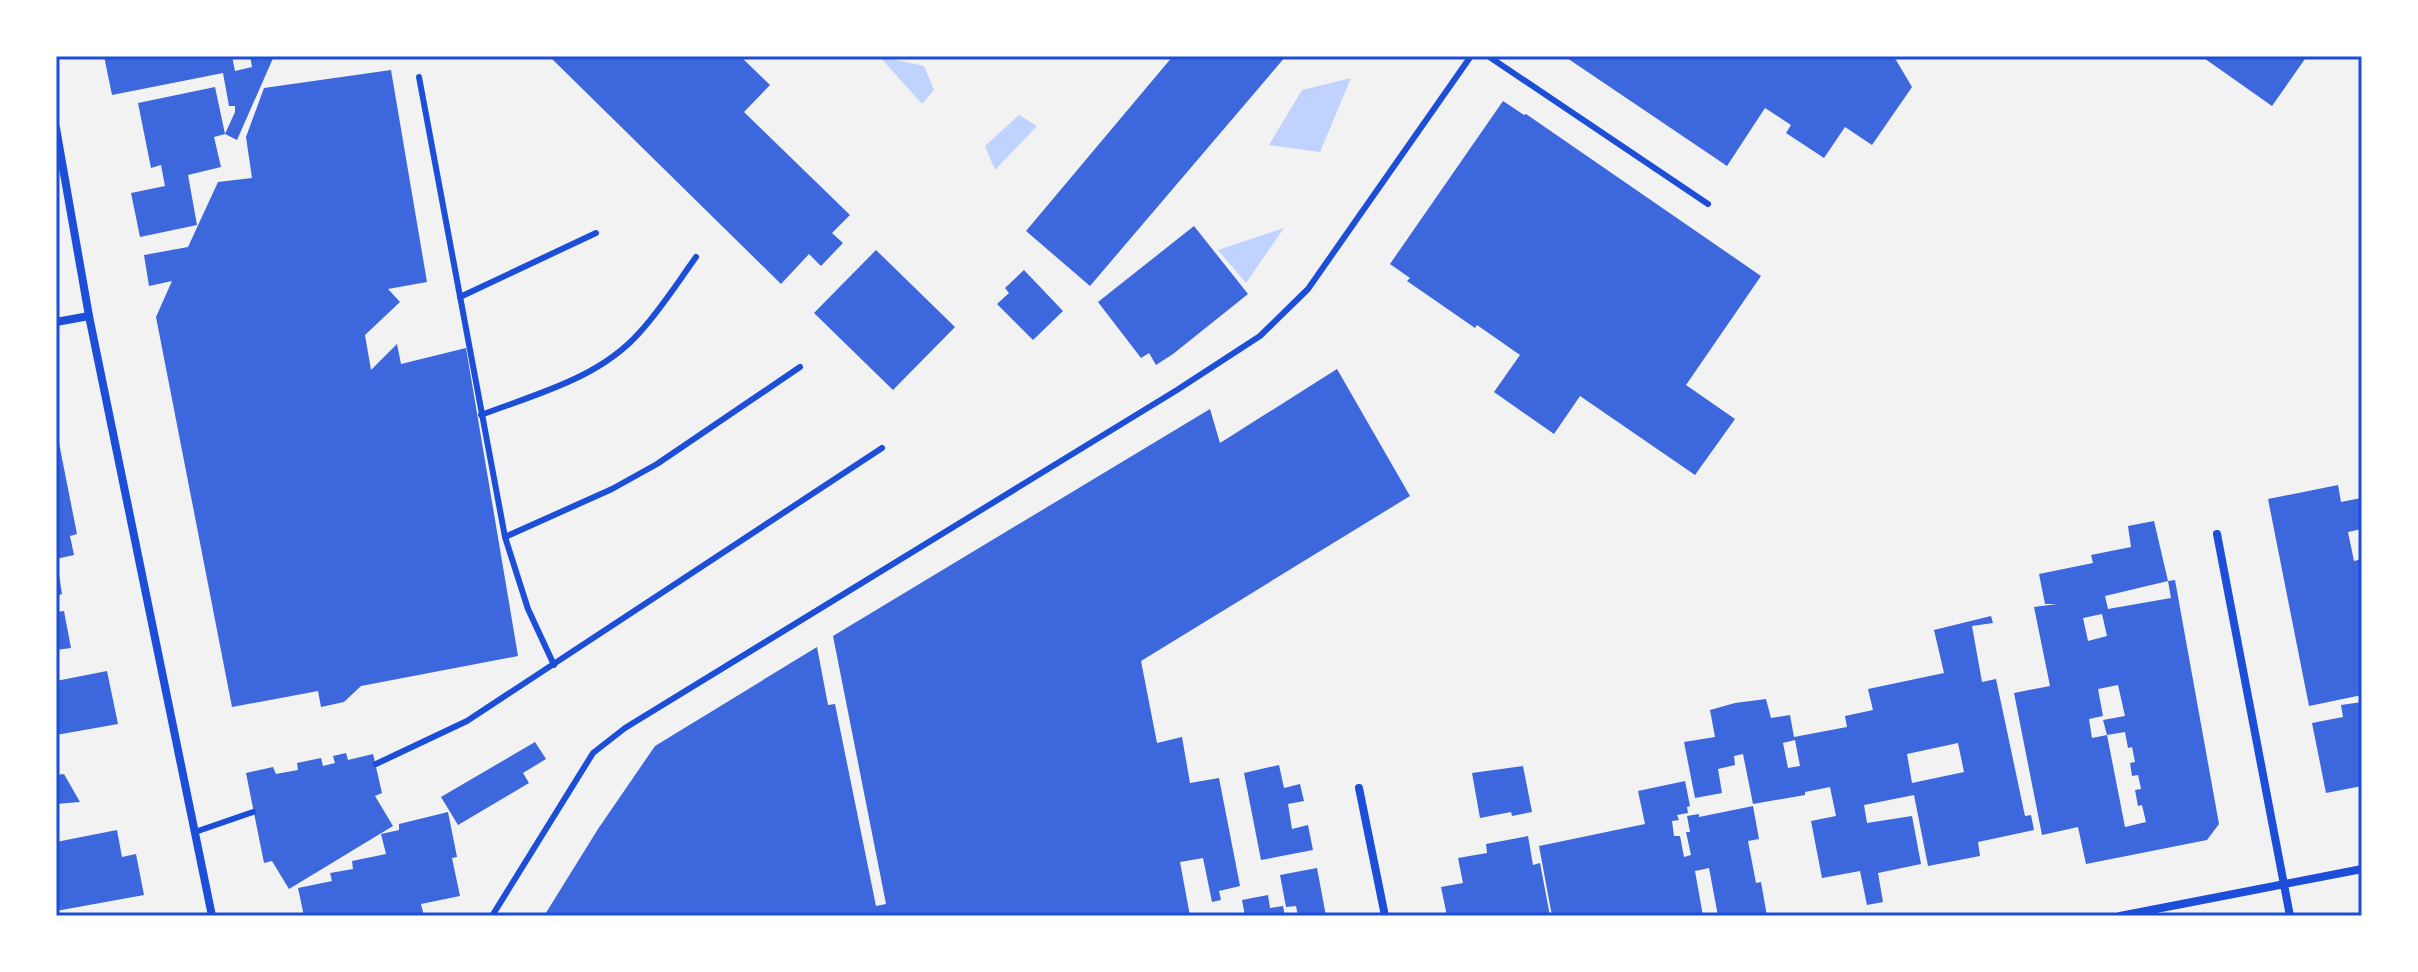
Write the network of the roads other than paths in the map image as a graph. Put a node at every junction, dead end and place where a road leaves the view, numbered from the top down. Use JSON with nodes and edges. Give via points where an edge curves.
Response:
{"nodes":[{"id":1,"x":1471,"y":56,"type":"edge"},
{"id":2,"x":1488,"y":56,"type":"edge"},
{"id":3,"x":419,"y":77,"type":"dead end"},
{"id":4,"x":56,"y":128,"type":"edge"},
{"id":5,"x":1708,"y":204,"type":"dead end"},
{"id":6,"x":596,"y":233,"type":"dead end"},
{"id":7,"x":696,"y":257,"type":"dead end"},
{"id":8,"x":460,"y":297,"type":"junction"},
{"id":9,"x":89,"y":316,"type":"junction"},
{"id":10,"x":56,"y":322,"type":"edge"},
{"id":11,"x":800,"y":367,"type":"dead end"},
{"id":12,"x":481,"y":415,"type":"junction"},
{"id":13,"x":882,"y":448,"type":"dead end"},
{"id":14,"x":2217,"y":534,"type":"dead end"},
{"id":15,"x":505,"y":537,"type":"junction"},
{"id":16,"x":554,"y":665,"type":"junction"},
{"id":17,"x":376,"y":764,"type":"dead end"},
{"id":18,"x":1359,"y":788,"type":"dead end"},
{"id":19,"x":253,"y":812,"type":"dead end"},
{"id":20,"x":195,"y":832,"type":"junction"},
{"id":21,"x":2362,"y":869,"type":"edge"},
{"id":22,"x":2283,"y":884,"type":"junction"},
{"id":23,"x":212,"y":916,"type":"edge"},
{"id":24,"x":492,"y":916,"type":"edge"},
{"id":25,"x":1385,"y":916,"type":"edge"},
{"id":26,"x":2120,"y":916,"type":"edge"},
{"id":27,"x":2290,"y":916,"type":"edge"}],
"edges":[{"from":1,"to":24,"type":"lane","via":[[1308,289],[1260,336],[625,728],[593,753]]},
{"from":2,"to":5,"type":"lane"},
{"from":3,"to":8,"type":"lane"},
{"from":4,"to":9,"type":"street"},
{"from":6,"to":8,"type":"lane"},
{"from":7,"to":12,"type":"lane","via":[[639,333],[616,354],[575,379]]},
{"from":8,"to":12,"type":"lane"},
{"from":9,"to":10,"type":"street"},
{"from":9,"to":20,"type":"street"},
{"from":11,"to":15,"type":"lane","via":[[657,464]]},
{"from":12,"to":15,"type":"lane"},
{"from":13,"to":16,"type":"lane"},
{"from":14,"to":22,"type":"street"},
{"from":15,"to":16,"type":"lane","via":[[528,609]]},
{"from":16,"to":17,"type":"lane","via":[[467,721]]},
{"from":18,"to":25,"type":"street"},
{"from":19,"to":20,"type":"lane"},
{"from":20,"to":23,"type":"street"},
{"from":21,"to":22,"type":"street"},
{"from":22,"to":26,"type":"street"},
{"from":22,"to":27,"type":"street"}]}
